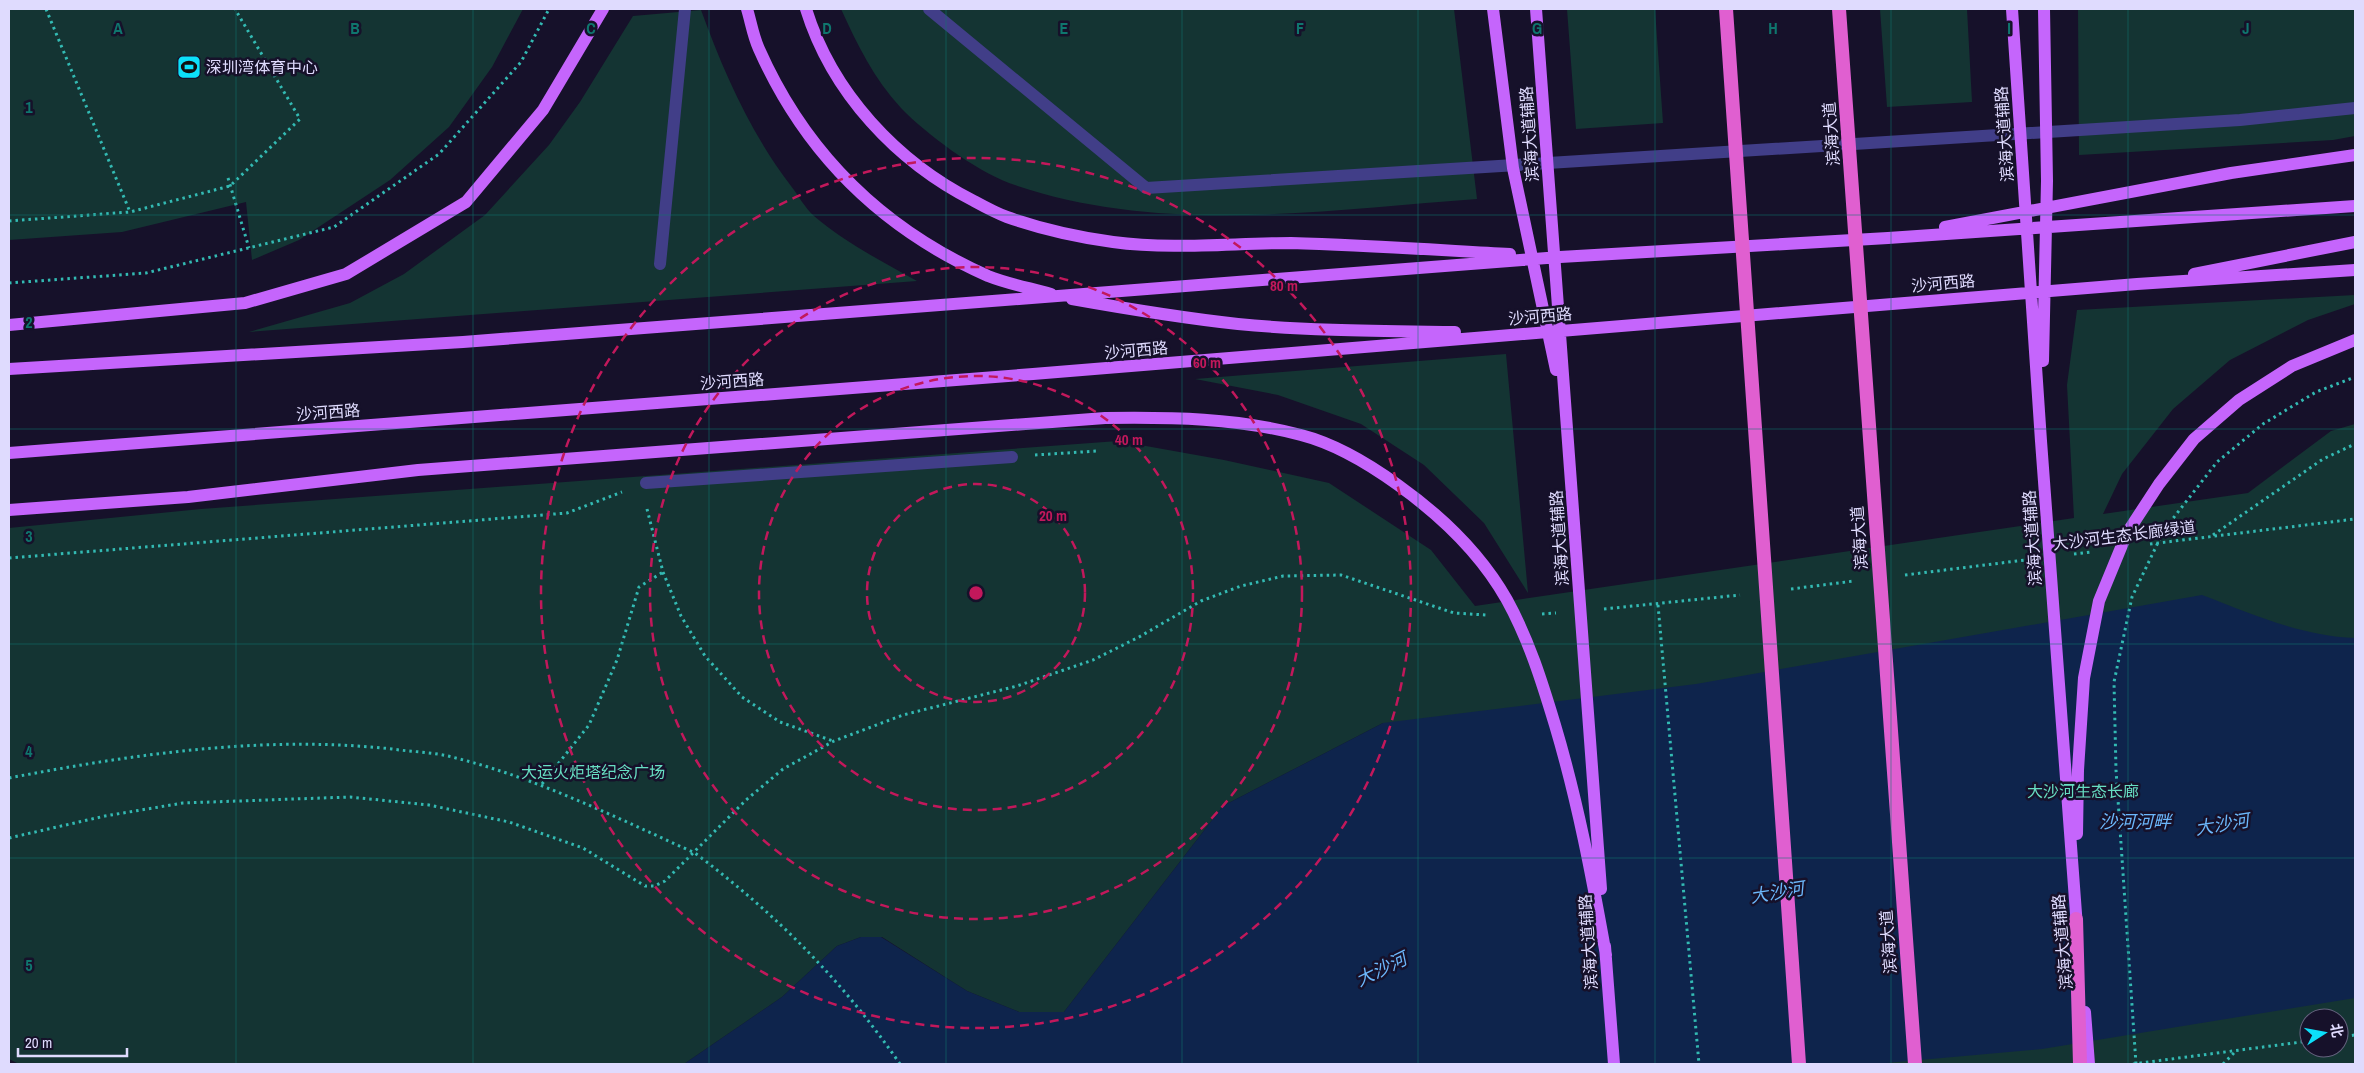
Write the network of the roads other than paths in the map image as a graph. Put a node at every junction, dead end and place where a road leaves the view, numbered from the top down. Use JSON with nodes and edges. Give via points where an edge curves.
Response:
{"nodes":[{"id":1,"x":603,"y":9,"type":"edge"},
{"id":2,"x":685,"y":9,"type":"edge"},
{"id":3,"x":747,"y":9,"type":"edge"},
{"id":4,"x":806,"y":9,"type":"edge"},
{"id":5,"x":929,"y":9,"type":"edge"},
{"id":6,"x":1493,"y":9,"type":"edge"},
{"id":7,"x":1536,"y":9,"type":"edge"},
{"id":8,"x":1726,"y":9,"type":"edge"},
{"id":9,"x":1839,"y":9,"type":"edge"},
{"id":10,"x":2012,"y":9,"type":"edge"},
{"id":11,"x":2044,"y":9,"type":"edge"},
{"id":12,"x":2355,"y":108,"type":"edge"},
{"id":13,"x":2355,"y":156,"type":"edge"},
{"id":14,"x":2355,"y":206,"type":"edge"},
{"id":15,"x":1888,"y":238,"type":"junction"},
{"id":16,"x":2355,"y":242,"type":"edge"},
{"id":17,"x":1560,"y":257,"type":"junction"},
{"id":18,"x":660,"y":264,"type":"dead end"},
{"id":19,"x":2355,"y":270,"type":"edge"},
{"id":20,"x":2137,"y":284,"type":"junction"},
{"id":21,"x":9,"y":325,"type":"edge"},
{"id":22,"x":1530,"y":334,"type":"junction"},
{"id":23,"x":2355,"y":340,"type":"edge"},
{"id":24,"x":9,"y":369,"type":"edge"},
{"id":25,"x":2041,"y":441,"type":"junction"},
{"id":26,"x":1568,"y":444,"type":"junction"},
{"id":27,"x":13,"y":454,"type":"edge"},
{"id":28,"x":1012,"y":456,"type":"road end"},
{"id":29,"x":646,"y":483,"type":"road end"},
{"id":30,"x":9,"y":510,"type":"edge"},
{"id":31,"x":2076,"y":919,"type":"junction"},
{"id":32,"x":1606,"y":955,"type":"junction"},
{"id":33,"x":1614,"y":1064,"type":"edge"},
{"id":34,"x":1799,"y":1064,"type":"edge"},
{"id":35,"x":1914,"y":1064,"type":"edge"},
{"id":36,"x":2080,"y":1064,"type":"edge"},
{"id":37,"x":2089,"y":1064,"type":"edge"}],
"edges":[{"from":1,"to":21,"type":"main road","via":[[543,110],[466,202],[346,274],[245,303]]},
{"from":2,"to":18,"type":"lane"},
{"from":3,"to":22,"type":"main road","via":[[758,48],[793,114],[839,174],[895,224],[936,251],[990,277],[1070,299],[1240,324],[1344,331]]},
{"from":4,"to":17,"type":"main road","via":[[836,75],[858,107],[899,152],[943,186],[1005,217],[1057,232],[1115,243],[1328,244]]},
{"from":5,"to":12,"type":"lane","via":[[1146,188],[2240,120]]},
{"from":6,"to":26,"type":"main road","via":[[1514,168],[1558,378]]},
{"from":7,"to":26,"type":"main road","name":"滨海大道辅路"},
{"from":8,"to":34,"type":"highway"},
{"from":9,"to":35,"type":"highway","name":"滨海大道"},
{"from":10,"to":25,"type":"main road","name":"滨海大道辅路"},
{"from":11,"to":25,"type":"main road","via":[[2047,181]]},
{"from":13,"to":15,"type":"main road","via":[[2231,173]]},
{"from":14,"to":15,"type":"main road"},
{"from":15,"to":17,"type":"main road"},
{"from":16,"to":20,"type":"main road"},
{"from":17,"to":24,"type":"main road","via":[[463,342]]},
{"from":19,"to":20,"type":"main road","name":"沙河西路"},
{"from":20,"to":22,"type":"main road","name":"沙河西路"},
{"from":22,"to":27,"type":"main road","name":"沙河西路"},
{"from":23,"to":31,"type":"main road","via":[[2292,366],[2239,400],[2194,439],[2127,533],[2099,601],[2084,678],[2078,770]]},
{"from":25,"to":31,"type":"main road","name":"滨海大道辅路"},
{"from":26,"to":32,"type":"main road","name":"滨海大道辅路"},
{"from":28,"to":29,"type":"lane"},
{"from":30,"to":32,"type":"main road","via":[[188,497],[418,470],[1105,418],[1205,419],[1303,435],[1343,451],[1416,498],[1444,522],[1480,562],[1506,599],[1528,641],[1545,690],[1582,824]]},
{"from":31,"to":36,"type":"highway"},
{"from":31,"to":37,"type":"main road","name":"滨海大道辅路"},
{"from":32,"to":33,"type":"main road","name":"滨海大道辅路"}]}
